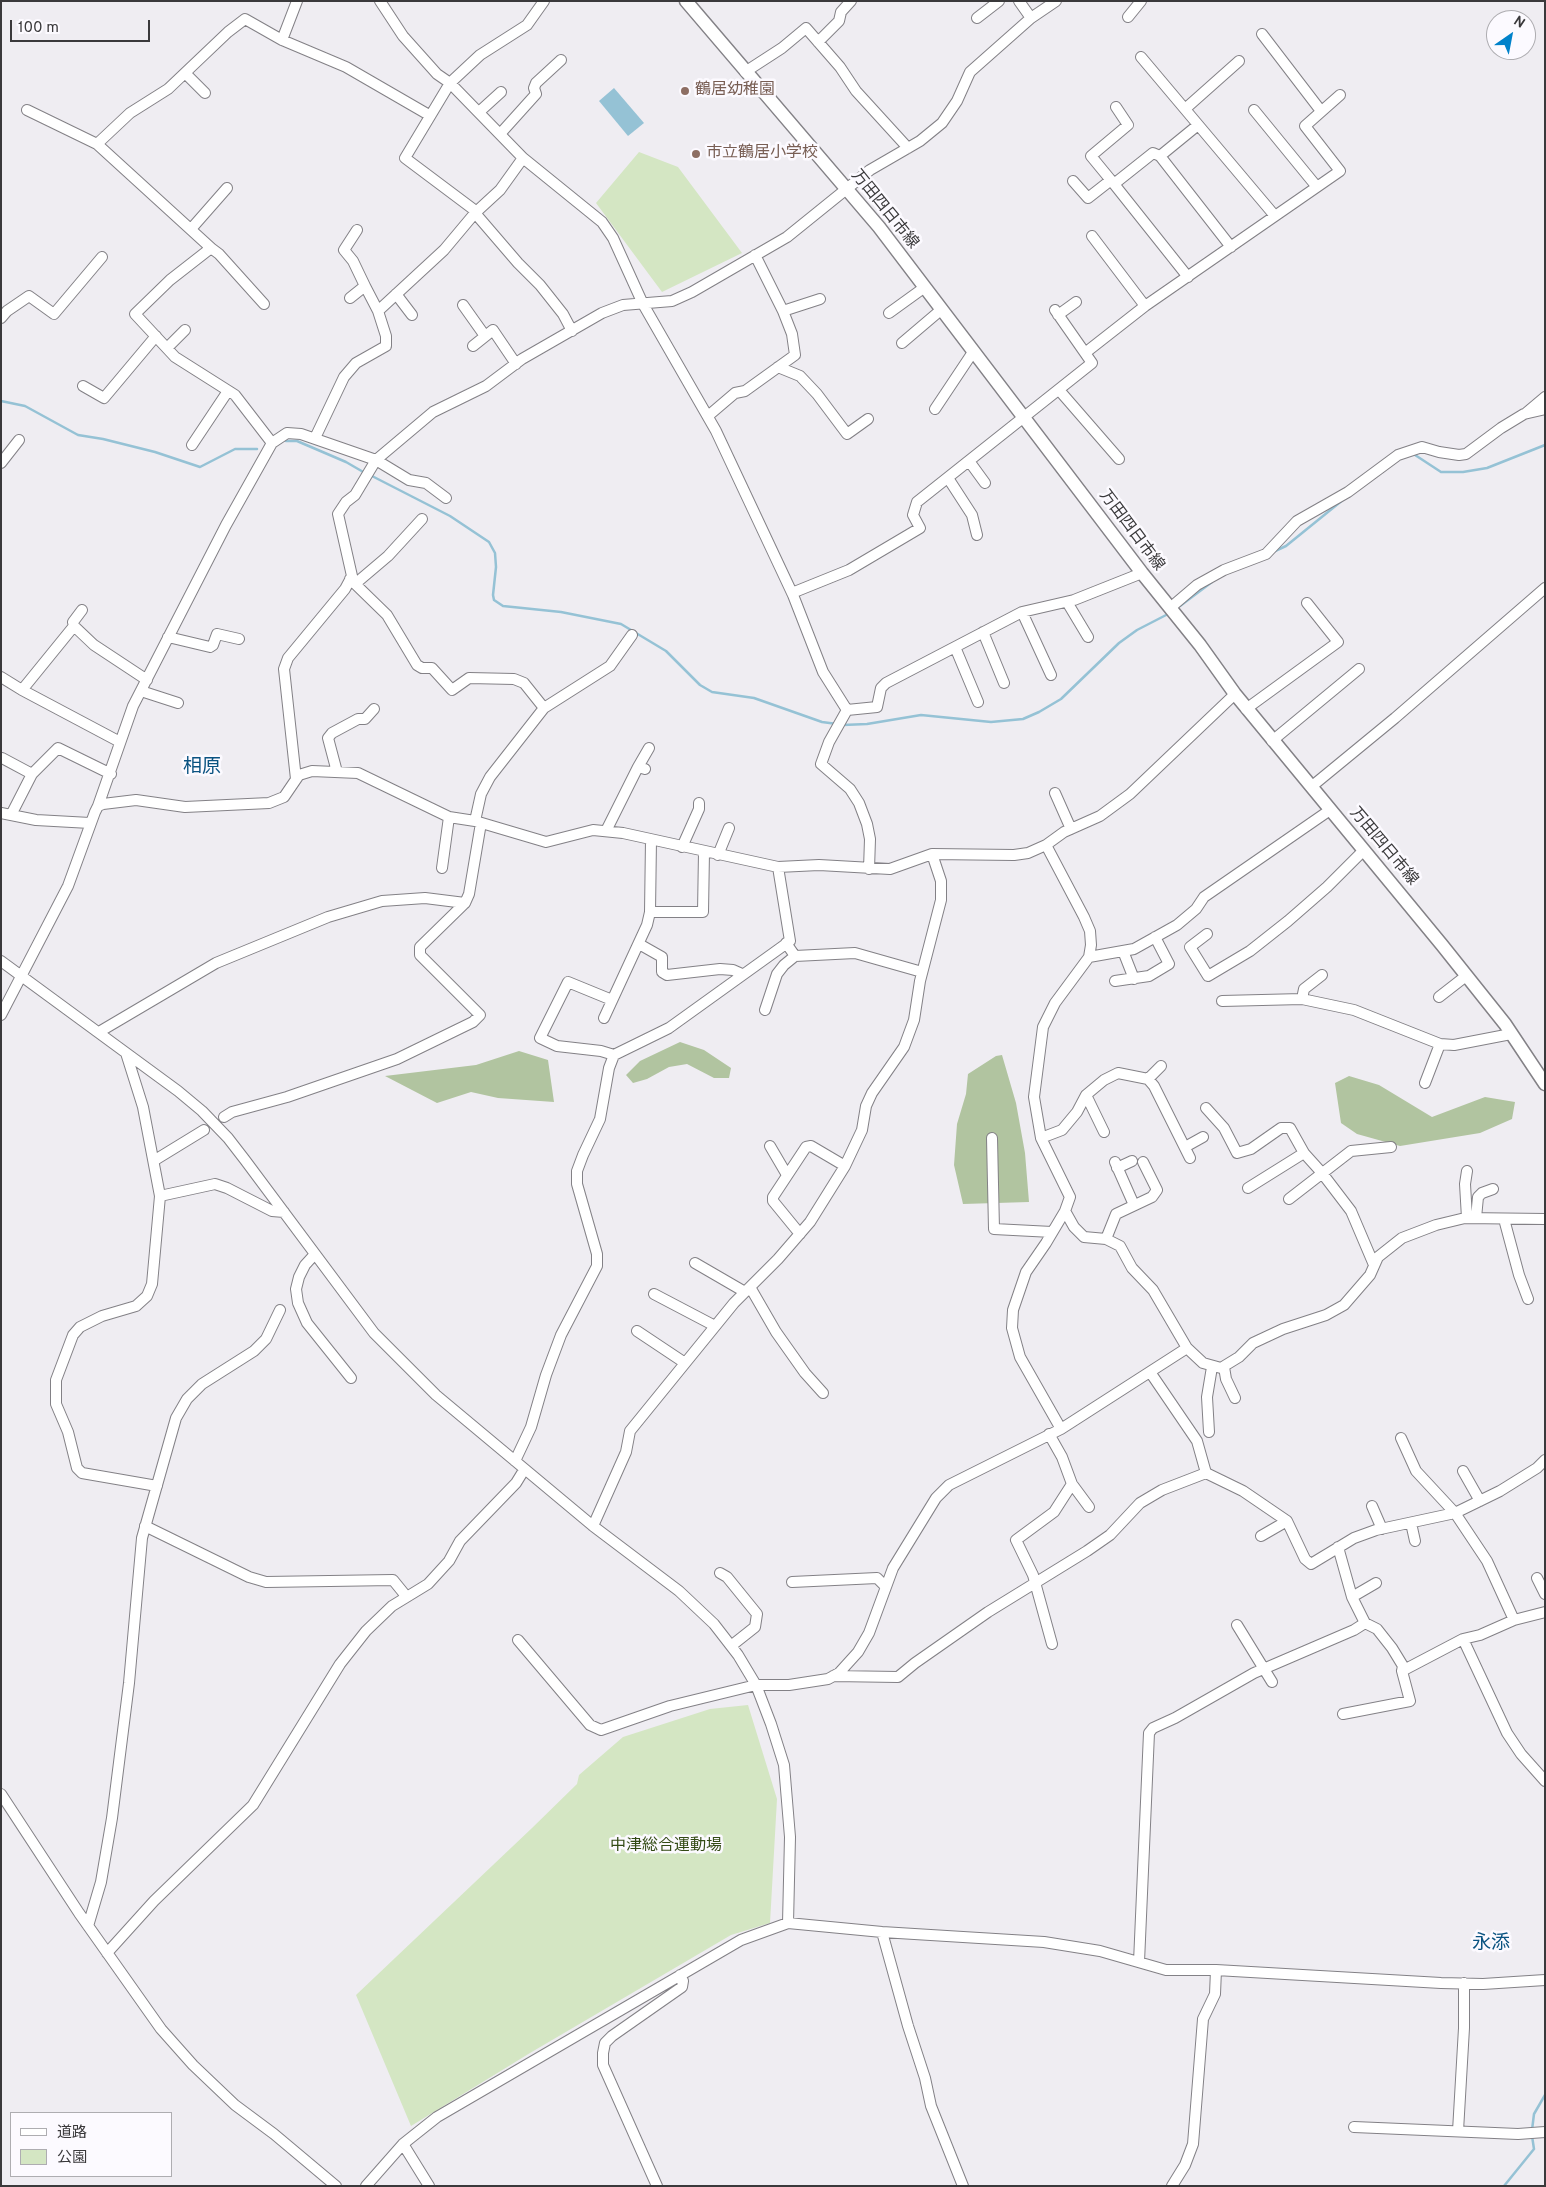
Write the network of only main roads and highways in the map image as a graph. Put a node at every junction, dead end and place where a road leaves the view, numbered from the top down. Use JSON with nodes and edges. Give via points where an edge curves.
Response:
{"nodes":[{"id":1,"x":686,"y":1,"type":"edge"},
{"id":2,"x":1545,"y":1084,"type":"edge"}],
"edges":[{"from":1,"to":2,"type":"main road","name":"万田四日市線","via":[[848,190],[925,287],[1234,694],[1466,976]]}]}
